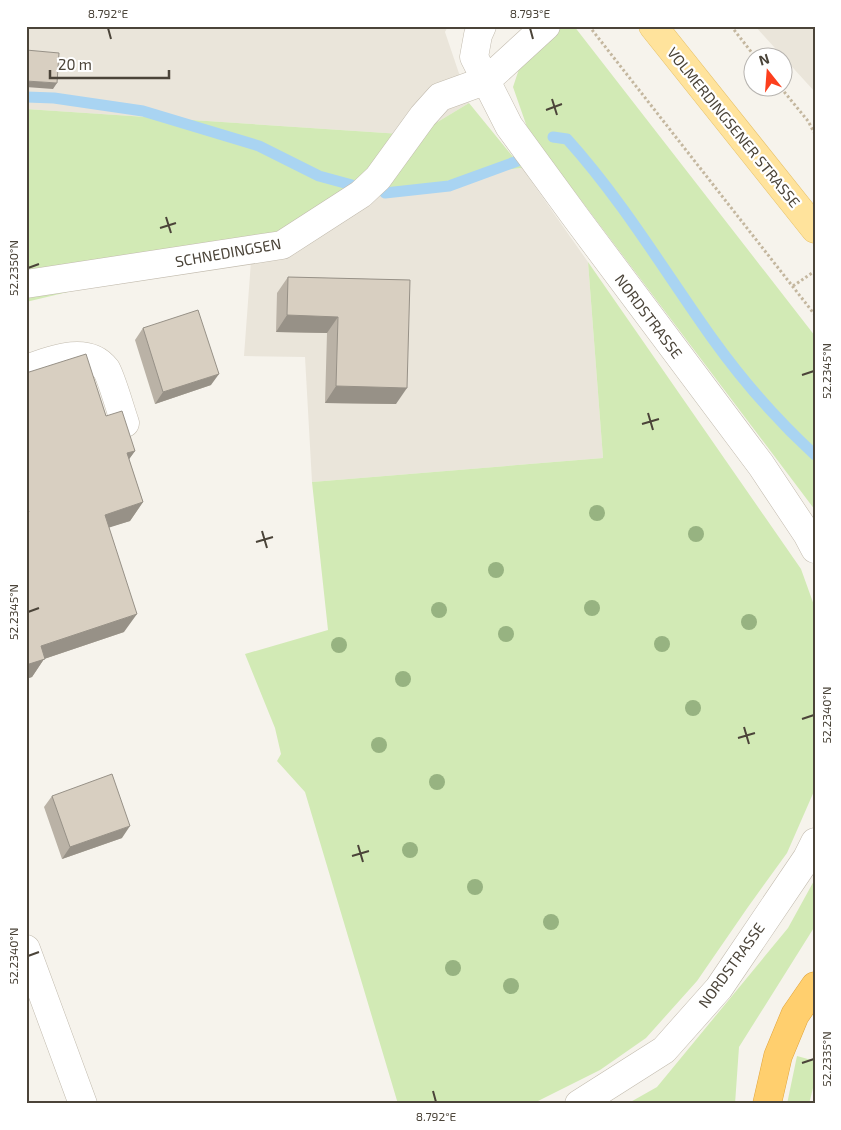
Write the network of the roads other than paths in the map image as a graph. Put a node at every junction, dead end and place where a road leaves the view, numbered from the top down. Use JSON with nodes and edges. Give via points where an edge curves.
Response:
{"nodes":[{"id":1,"x":482,"y":26,"type":"edge"},
{"id":2,"x":546,"y":26,"type":"edge"},
{"id":3,"x":653,"y":26,"type":"edge"},
{"id":4,"x":487,"y":80,"type":"junction"},
{"id":5,"x":815,"y":229,"type":"edge"},
{"id":6,"x":26,"y":284,"type":"edge"},
{"id":7,"x":26,"y":369,"type":"edge"},
{"id":8,"x":125,"y":423,"type":"edge"},
{"id":9,"x":815,"y":549,"type":"edge"},
{"id":10,"x":815,"y":842,"type":"edge"},
{"id":11,"x":26,"y":949,"type":"edge"},
{"id":12,"x":815,"y":986,"type":"edge"},
{"id":13,"x":83,"y":1104,"type":"edge"},
{"id":14,"x":579,"y":1104,"type":"edge"},
{"id":15,"x":767,"y":1104,"type":"edge"}],
"edges":[{"from":1,"to":4,"type":"street","name":"NORDSTRASSE","via":[[474,57]]},
{"from":2,"to":4,"type":"street"},
{"from":3,"to":5,"type":"main road","name":"VOLMERDINGSENER STRASSE"},
{"from":4,"to":6,"type":"street","name":"SCHNEDINGSEN","via":[[440,97],[378,178],[361,194],[282,245]]},
{"from":4,"to":9,"type":"street","name":"NORDSTRASSE","via":[[509,126],[760,465]]},
{"from":7,"to":8,"type":"street","via":[[62,357],[83,356],[97,362],[106,369]]},
{"from":10,"to":14,"type":"street","name":"NORDSTRASSE","via":[[719,988],[664,1050]]},
{"from":11,"to":13,"type":"street"},
{"from":12,"to":15,"type":"highway","via":[[795,1015],[778,1056]]}]}
